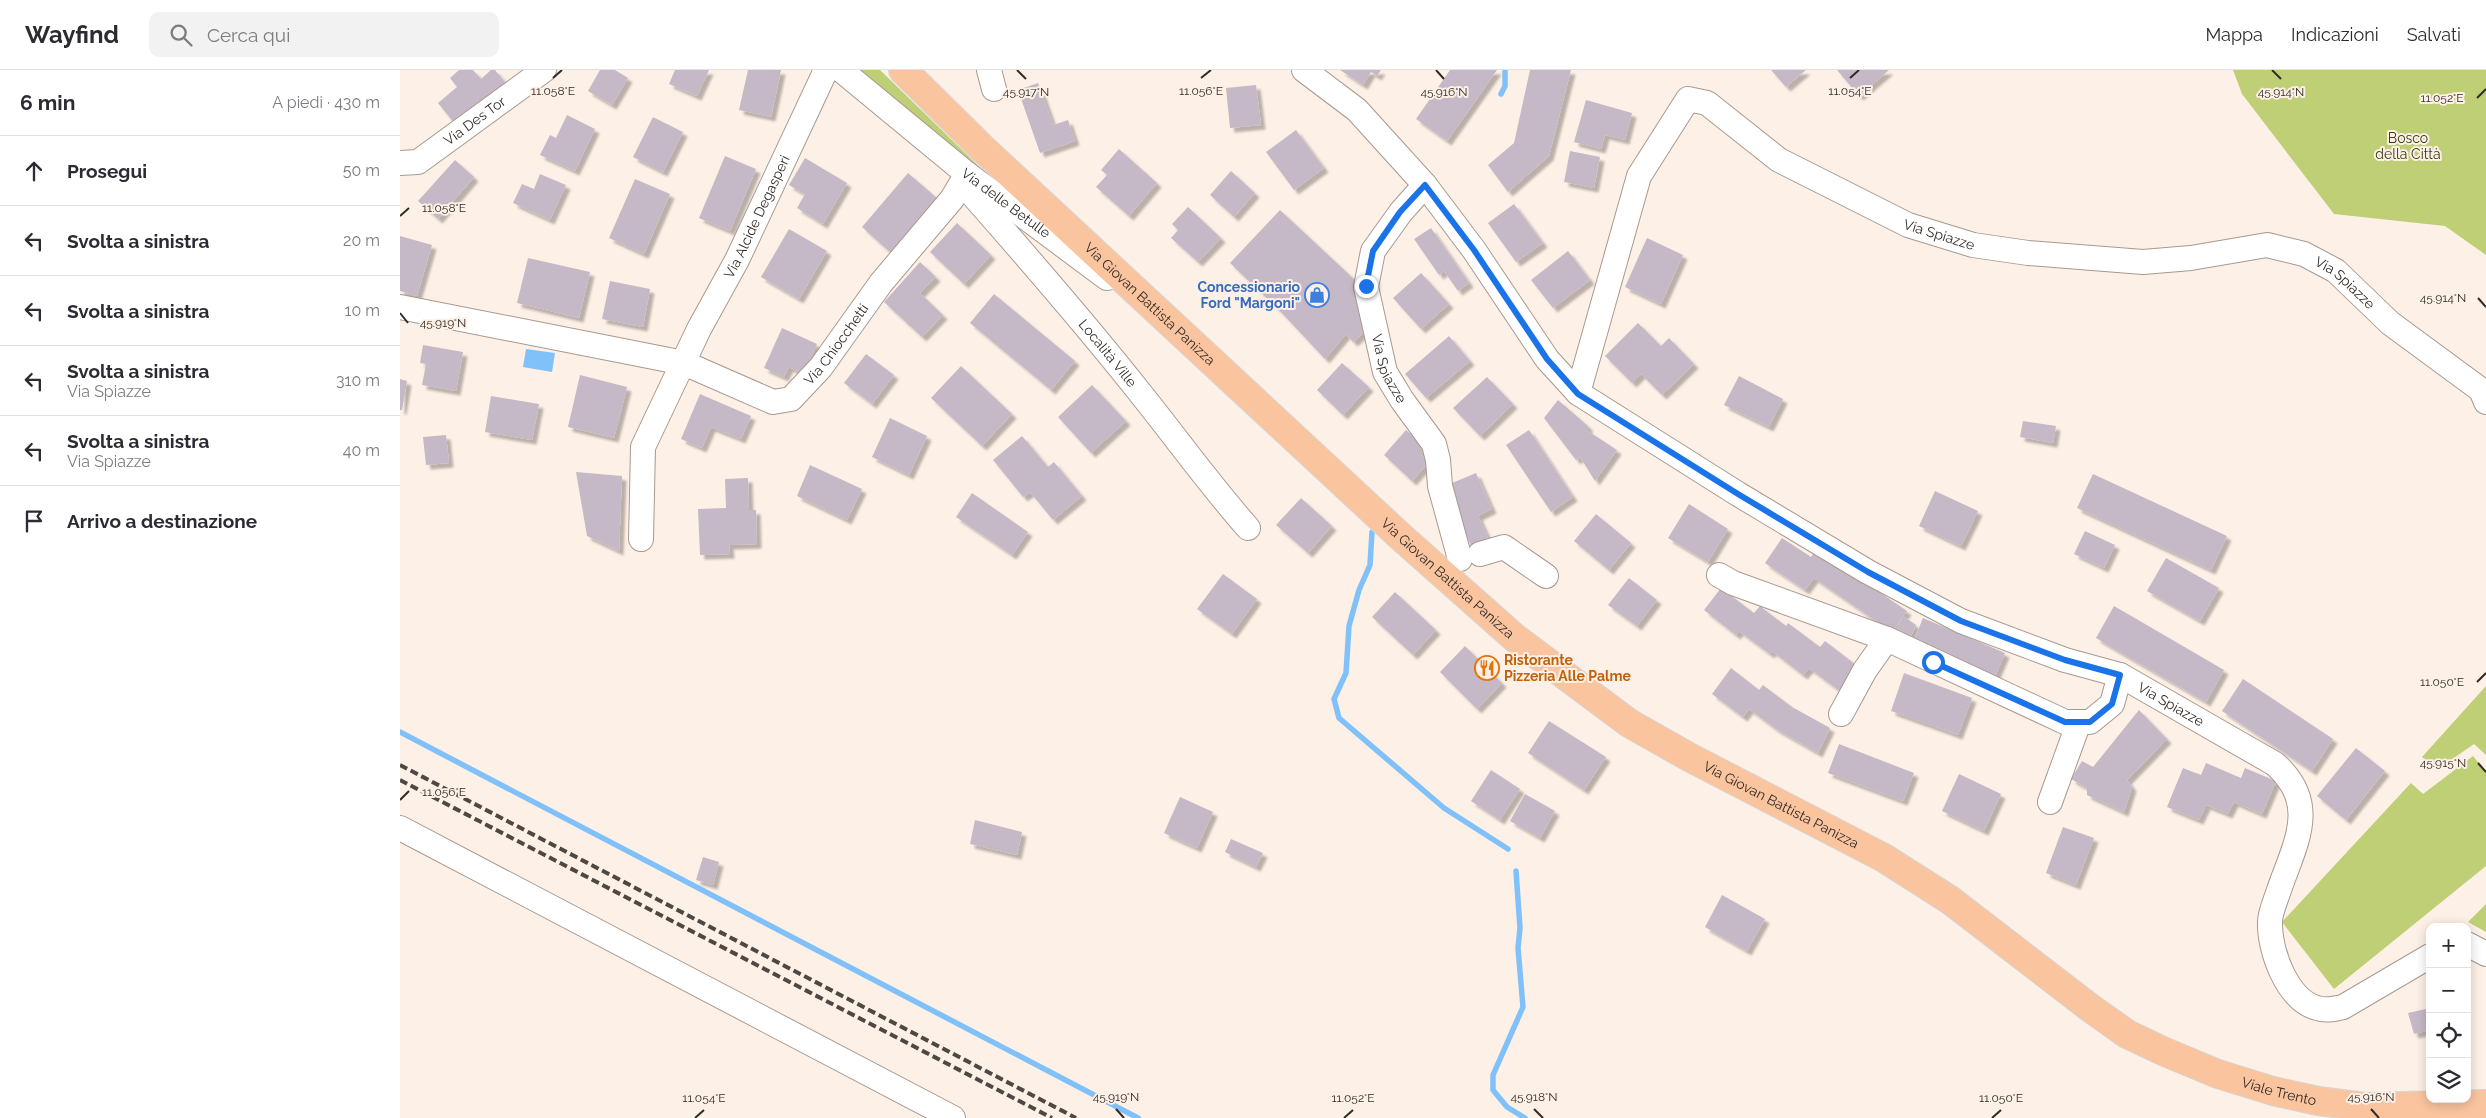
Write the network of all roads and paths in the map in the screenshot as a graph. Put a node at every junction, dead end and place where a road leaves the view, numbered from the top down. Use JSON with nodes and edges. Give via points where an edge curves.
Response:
{"nodes":[{"id":1,"x":544,"y":70,"type":"edge"},
{"id":2,"x":826,"y":70,"type":"edge"},
{"id":3,"x":841,"y":70,"type":"edge"},
{"id":4,"x":903,"y":70,"type":"edge"},
{"id":5,"x":1304,"y":70,"type":"edge"},
{"id":6,"x":400,"y":163,"type":"edge"},
{"id":7,"x":1425,"y":185,"type":"junction"},
{"id":8,"x":960,"y":186,"type":"junction"},
{"id":9,"x":400,"y":306,"type":"edge"},
{"id":10,"x":1177,"y":330,"type":"junction"},
{"id":11,"x":684,"y":363,"type":"junction"},
{"id":12,"x":1578,"y":394,"type":"junction"},
{"id":13,"x":2486,"y":402,"type":"edge"},
{"id":14,"x":2486,"y":417,"type":"edge"},
{"id":15,"x":2485,"y":422,"type":"edge"},
{"id":16,"x":1248,"y":528,"type":"dead end"},
{"id":17,"x":641,"y":539,"type":"dead end"},
{"id":18,"x":1719,"y":575,"type":"dead end"},
{"id":19,"x":1546,"y":576,"type":"dead end"},
{"id":20,"x":1887,"y":639,"type":"junction"},
{"id":21,"x":2120,"y":675,"type":"junction"},
{"id":22,"x":1841,"y":714,"type":"dead end"},
{"id":23,"x":2078,"y":722,"type":"junction"},
{"id":24,"x":2050,"y":802,"type":"dead end"},
{"id":25,"x":400,"y":828,"type":"edge"},
{"id":26,"x":2471,"y":946,"type":"edge"},
{"id":27,"x":2486,"y":954,"type":"edge"},
{"id":28,"x":2426,"y":958,"type":"edge"},
{"id":29,"x":2089,"y":1007,"type":"joint"},
{"id":30,"x":2486,"y":1104,"type":"edge"},
{"id":31,"x":954,"y":1118,"type":"edge"}],
"edges":[{"from":1,"to":6,"type":"street","name":"Via Des Tor","via":[[418,162]]},
{"from":2,"to":11,"type":"street","name":"Via Alcide Degasperi","via":[[737,260]]},
{"from":3,"to":8,"type":"street","name":"Via delle Betulle"},
{"from":4,"to":10,"type":"main road","name":"Via Giovan Battista Panizza"},
{"from":5,"to":7,"type":"street","name":"Via Spiazze","via":[[1357,110]]},
{"from":7,"to":12,"type":"street","name":"Via Spiazze","via":[[1474,250],[1547,359]]},
{"from":7,"to":19,"type":"street","name":"Via Spiazze","via":[[1400,212],[1373,251],[1366,286],[1385,372],[1434,444],[1440,486],[1470,557],[1504,547]]},
{"from":8,"to":10,"type":"street","name":"Via delle Betulle"},
{"from":8,"to":11,"type":"street","name":"Via Chiocchetti","via":[[881,282],[821,367],[791,399],[773,402]]},
{"from":8,"to":16,"type":"street","name":"Località Ville","via":[[1050,283]]},
{"from":9,"to":11,"type":"street"},
{"from":10,"to":29,"type":"main road","name":"Via Giovan Battista Panizza","via":[[1408,543],[1515,638],[1572,682],[1629,722],[1689,757],[1884,858],[1942,895]]},
{"from":11,"to":17,"type":"street","name":"Via Alcide Degasperi","via":[[644,447]]},
{"from":12,"to":13,"type":"street","name":"Via Spiazze","via":[[1639,176],[1688,98],[1707,103],[1779,160],[1908,225],[1973,245],[2143,262],[2191,258],[2267,245],[2304,254],[2336,271],[2390,323],[2481,390]]},
{"from":12,"to":21,"type":"street","name":"Via Spiazze","via":[[1860,568],[1961,621],[2065,660]]},
{"from":14,"to":15,"type":"street"},
{"from":18,"to":20,"type":"street","via":[[1840,624]]},
{"from":20,"to":22,"type":"street","via":[[1865,670]]},
{"from":20,"to":23,"type":"street","via":[[2065,722]]},
{"from":21,"to":23,"type":"street","via":[[2112,704],[2090,722]]},
{"from":21,"to":28,"type":"street","name":"Via Spiazze","via":[[2275,764],[2292,782],[2299,797],[2302,819],[2299,838],[2270,922],[2282,972],[2287,984],[2301,998],[2316,1008],[2343,1007]]},
{"from":23,"to":24,"type":"street"},
{"from":25,"to":31,"type":"street"},
{"from":26,"to":27,"type":"street"},
{"from":29,"to":30,"type":"main road","name":"Viale Trento","via":[[2127,1034],[2165,1052],[2218,1074],[2273,1091],[2365,1107]]}]}
